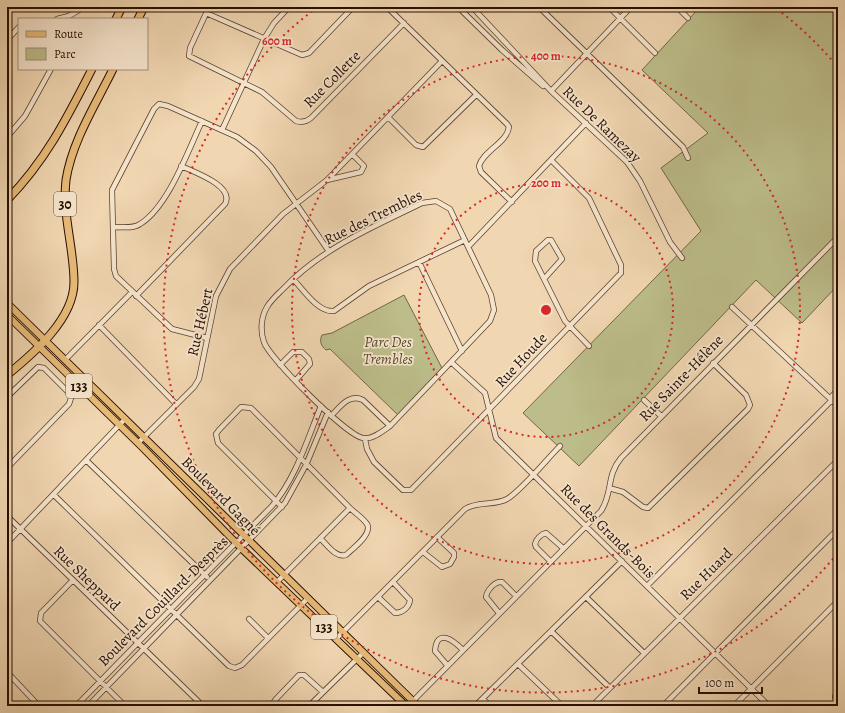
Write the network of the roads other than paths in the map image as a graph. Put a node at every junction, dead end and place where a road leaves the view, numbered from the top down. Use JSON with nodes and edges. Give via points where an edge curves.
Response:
{"nodes":[{"id":1,"x":84,"y":7,"type":"edge"},
{"id":2,"x":122,"y":7,"type":"edge"},
{"id":3,"x":144,"y":7,"type":"edge"},
{"id":4,"x":209,"y":7,"type":"edge"},
{"id":5,"x":289,"y":7,"type":"edge"},
{"id":6,"x":353,"y":7,"type":"edge"},
{"id":7,"x":387,"y":7,"type":"edge"},
{"id":8,"x":458,"y":7,"type":"edge"},
{"id":9,"x":472,"y":7,"type":"edge"},
{"id":10,"x":539,"y":7,"type":"edge"},
{"id":11,"x":608,"y":7,"type":"edge"},
{"id":12,"x":631,"y":7,"type":"edge"},
{"id":13,"x":677,"y":7,"type":"edge"},
{"id":14,"x":206,"y":13,"type":"junction"},
{"id":15,"x":480,"y":16,"type":"junction"},
{"id":16,"x":61,"y":18,"type":"edge"},
{"id":17,"x":116,"y":18,"type":"edge"},
{"id":18,"x":138,"y":18,"type":"edge"},
{"id":19,"x":688,"y":18,"type":"dead end"},
{"id":20,"x":620,"y":19,"type":"junction"},
{"id":21,"x":404,"y":23,"type":"junction"},
{"id":22,"x":474,"y":23,"type":"junction"},
{"id":23,"x":18,"y":28,"type":"edge"},
{"id":24,"x":7,"y":40,"type":"edge"},
{"id":25,"x":264,"y":40,"type":"junction"},
{"id":26,"x":588,"y":53,"type":"junction"},
{"id":27,"x":655,"y":53,"type":"dead end"},
{"id":28,"x":442,"y":62,"type":"junction"},
{"id":29,"x":50,"y":70,"type":"edge"},
{"id":30,"x":91,"y":70,"type":"edge"},
{"id":31,"x":112,"y":70,"type":"edge"},
{"id":32,"x":244,"y":83,"type":"junction"},
{"id":33,"x":551,"y":91,"type":"junction"},
{"id":34,"x":476,"y":95,"type":"junction"},
{"id":35,"x":388,"y":117,"type":"junction"},
{"id":36,"x":202,"y":121,"type":"junction"},
{"id":37,"x":586,"y":123,"type":"junction"},
{"id":38,"x":222,"y":130,"type":"junction"},
{"id":39,"x":7,"y":137,"type":"edge"},
{"id":40,"x":352,"y":154,"type":"junction"},
{"id":41,"x":688,"y":158,"type":"dead end"},
{"id":42,"x":551,"y":160,"type":"junction"},
{"id":43,"x":181,"y":166,"type":"junction"},
{"id":44,"x":327,"y":180,"type":"junction"},
{"id":45,"x":7,"y":200,"type":"edge"},
{"id":46,"x":512,"y":202,"type":"junction"},
{"id":47,"x":296,"y":205,"type":"junction"},
{"id":48,"x":113,"y":227,"type":"junction"},
{"id":49,"x":838,"y":237,"type":"edge"},
{"id":50,"x":465,"y":240,"type":"junction"},
{"id":51,"x":468,"y":247,"type":"junction"},
{"id":52,"x":328,"y":250,"type":"junction"},
{"id":53,"x":682,"y":258,"type":"dead end"},
{"id":54,"x":419,"y":262,"type":"junction"},
{"id":55,"x":544,"y":278,"type":"junction"},
{"id":56,"x":293,"y":279,"type":"junction"},
{"id":57,"x":132,"y":292,"type":"junction"},
{"id":58,"x":136,"y":296,"type":"junction"},
{"id":59,"x":7,"y":304,"type":"edge"},
{"id":60,"x":732,"y":307,"type":"dead end"},
{"id":61,"x":7,"y":315,"type":"edge"},
{"id":62,"x":838,"y":316,"type":"edge"},
{"id":63,"x":838,"y":324,"type":"edge"},
{"id":64,"x":99,"y":325,"type":"junction"},
{"id":65,"x":750,"y":325,"type":"junction"},
{"id":66,"x":569,"y":327,"type":"junction"},
{"id":67,"x":206,"y":338,"type":"junction"},
{"id":68,"x":44,"y":340,"type":"junction"},
{"id":69,"x":39,"y":346,"type":"junction"},
{"id":70,"x":589,"y":346,"type":"dead end"},
{"id":71,"x":462,"y":351,"type":"junction"},
{"id":72,"x":65,"y":360,"type":"junction"},
{"id":73,"x":451,"y":362,"type":"junction"},
{"id":74,"x":713,"y":363,"type":"junction"},
{"id":75,"x":280,"y":365,"type":"junction"},
{"id":76,"x":7,"y":375,"type":"edge"},
{"id":77,"x":296,"y":380,"type":"junction"},
{"id":78,"x":838,"y":390,"type":"edge"},
{"id":79,"x":7,"y":397,"type":"edge"},
{"id":80,"x":831,"y":399,"type":"junction"},
{"id":81,"x":644,"y":400,"type":"dead end"},
{"id":82,"x":176,"y":404,"type":"junction"},
{"id":83,"x":321,"y":406,"type":"junction"},
{"id":84,"x":838,"y":406,"type":"edge"},
{"id":85,"x":489,"y":411,"type":"junction"},
{"id":86,"x":329,"y":414,"type":"junction"},
{"id":87,"x":661,"y":416,"type":"junction"},
{"id":88,"x":125,"y":419,"type":"junction"},
{"id":89,"x":120,"y":425,"type":"junction"},
{"id":90,"x":390,"y":426,"type":"junction"},
{"id":91,"x":144,"y":438,"type":"junction"},
{"id":92,"x":365,"y":439,"type":"junction"},
{"id":93,"x":138,"y":443,"type":"junction"},
{"id":94,"x":560,"y":446,"type":"dead end"},
{"id":95,"x":301,"y":458,"type":"junction"},
{"id":96,"x":86,"y":460,"type":"junction"},
{"id":97,"x":838,"y":460,"type":"edge"},
{"id":98,"x":306,"y":465,"type":"junction"},
{"id":99,"x":7,"y":468,"type":"edge"},
{"id":100,"x":533,"y":474,"type":"junction"},
{"id":101,"x":609,"y":488,"type":"junction"},
{"id":102,"x":54,"y":495,"type":"junction"},
{"id":103,"x":276,"y":501,"type":"junction"},
{"id":104,"x":282,"y":507,"type":"junction"},
{"id":105,"x":350,"y":508,"type":"junction"},
{"id":106,"x":7,"y":516,"type":"edge"},
{"id":107,"x":586,"y":525,"type":"junction"},
{"id":108,"x":838,"y":529,"type":"edge"},
{"id":109,"x":21,"y":530,"type":"junction"},
{"id":110,"x":244,"y":536,"type":"junction"},
{"id":111,"x":437,"y":537,"type":"junction"},
{"id":112,"x":321,"y":539,"type":"junction"},
{"id":113,"x":250,"y":542,"type":"junction"},
{"id":114,"x":7,"y":543,"type":"edge"},
{"id":115,"x":237,"y":544,"type":"junction"},
{"id":116,"x":563,"y":548,"type":"junction"},
{"id":117,"x":242,"y":549,"type":"junction"},
{"id":118,"x":423,"y":552,"type":"junction"},
{"id":119,"x":622,"y":561,"type":"junction"},
{"id":120,"x":550,"y":562,"type":"junction"},
{"id":121,"x":205,"y":575,"type":"junction"},
{"id":122,"x":285,"y":576,"type":"junction"},
{"id":123,"x":73,"y":580,"type":"junction"},
{"id":124,"x":210,"y":580,"type":"junction"},
{"id":125,"x":278,"y":581,"type":"junction"},
{"id":126,"x":393,"y":582,"type":"junction"},
{"id":127,"x":647,"y":586,"type":"junction"},
{"id":128,"x":516,"y":596,"type":"junction"},
{"id":129,"x":586,"y":597,"type":"junction"},
{"id":130,"x":308,"y":598,"type":"junction"},
{"id":131,"x":378,"y":598,"type":"junction"},
{"id":132,"x":838,"y":601,"type":"edge"},
{"id":133,"x":301,"y":605,"type":"junction"},
{"id":134,"x":172,"y":610,"type":"junction"},
{"id":135,"x":499,"y":613,"type":"junction"},
{"id":136,"x":177,"y":615,"type":"junction"},
{"id":137,"x":679,"y":618,"type":"junction"},
{"id":138,"x":249,"y":619,"type":"dead end"},
{"id":139,"x":551,"y":631,"type":"junction"},
{"id":140,"x":343,"y":633,"type":"junction"},
{"id":141,"x":268,"y":638,"type":"junction"},
{"id":142,"x":336,"y":639,"type":"junction"},
{"id":143,"x":138,"y":644,"type":"junction"},
{"id":144,"x":144,"y":650,"type":"junction"},
{"id":145,"x":463,"y":650,"type":"junction"},
{"id":146,"x":363,"y":653,"type":"junction"},
{"id":147,"x":644,"y":653,"type":"junction"},
{"id":148,"x":715,"y":653,"type":"junction"},
{"id":149,"x":357,"y":659,"type":"junction"},
{"id":150,"x":518,"y":664,"type":"junction"},
{"id":151,"x":448,"y":665,"type":"junction"},
{"id":152,"x":7,"y":672,"type":"edge"},
{"id":153,"x":101,"y":682,"type":"junction"},
{"id":154,"x":838,"y":687,"type":"edge"},
{"id":155,"x":106,"y":688,"type":"junction"},
{"id":156,"x":610,"y":688,"type":"junction"},
{"id":157,"x":751,"y":689,"type":"junction"},
{"id":158,"x":323,"y":692,"type":"junction"},
{"id":159,"x":483,"y":699,"type":"junction"},
{"id":160,"x":838,"y":701,"type":"edge"},
{"id":161,"x":411,"y":705,"type":"edge"},
{"id":162,"x":39,"y":706,"type":"edge"},
{"id":163,"x":76,"y":706,"type":"edge"},
{"id":164,"x":88,"y":706,"type":"edge"},
{"id":165,"x":125,"y":706,"type":"edge"},
{"id":166,"x":203,"y":706,"type":"edge"},
{"id":167,"x":276,"y":706,"type":"edge"},
{"id":168,"x":309,"y":706,"type":"edge"},
{"id":169,"x":475,"y":706,"type":"edge"},
{"id":170,"x":490,"y":706,"type":"edge"},
{"id":171,"x":562,"y":706,"type":"edge"},
{"id":172,"x":592,"y":706,"type":"edge"},
{"id":173,"x":663,"y":706,"type":"edge"},
{"id":174,"x":734,"y":706,"type":"edge"},
{"id":175,"x":769,"y":706,"type":"edge"}],
"edges":[{"from":1,"to":16,"type":"street"},
{"from":2,"to":17,"type":"highway"},
{"from":3,"to":18,"type":"highway"},
{"from":4,"to":14,"type":"street"},
{"from":5,"to":25,"type":"street","via":[[274,23]]},
{"from":6,"to":25,"type":"street","via":[[306,54],[297,54]]},
{"from":7,"to":21,"type":"street"},
{"from":8,"to":22,"type":"street","name":"Rue De Ramezay"},
{"from":9,"to":15,"type":"street","name":"Rue De Ramezay"},
{"from":10,"to":26,"type":"street"},
{"from":11,"to":20,"type":"street"},
{"from":12,"to":20,"type":"street"},
{"from":13,"to":19,"type":"street"},
{"from":14,"to":25,"type":"street"},
{"from":14,"to":32,"type":"street","name":"Rue Collette","via":[[190,48],[189,56]]},
{"from":15,"to":22,"type":"street"},
{"from":15,"to":33,"type":"street","name":"Rue De Ramezay"},
{"from":20,"to":26,"type":"street"},
{"from":20,"to":27,"type":"street"},
{"from":21,"to":28,"type":"street"},
{"from":21,"to":32,"type":"street","name":"Rue Collette","via":[[306,122],[296,121],[272,98]]},
{"from":22,"to":33,"type":"street","name":"Rue De Ramezay","via":[[534,80]]},
{"from":23,"to":24,"type":"street"},
{"from":25,"to":32,"type":"street"},
{"from":26,"to":33,"type":"street"},
{"from":26,"to":41,"type":"street","via":[[683,147]]},
{"from":28,"to":34,"type":"street"},
{"from":28,"to":35,"type":"street","name":"Rue Hébert"},
{"from":29,"to":39,"type":"street","via":[[25,116]]},
{"from":30,"to":45,"type":"highway","via":[[48,150]]},
{"from":31,"to":68,"type":"highway","number":"30","via":[[70,161],[65,206],[73,292],[66,314]]},
{"from":32,"to":38,"type":"street"},
{"from":33,"to":37,"type":"street","name":"Rue De Ramezay"},
{"from":34,"to":35,"type":"street","via":[[423,147],[416,145]]},
{"from":34,"to":46,"type":"street","via":[[509,127],[507,134],[479,166],[481,172]]},
{"from":35,"to":40,"type":"street","name":"Rue Hébert"},
{"from":36,"to":38,"type":"street"},
{"from":36,"to":43,"type":"street"},
{"from":36,"to":48,"type":"street","via":[[163,104],[154,109],[114,183]]},
{"from":37,"to":42,"type":"street"},
{"from":37,"to":53,"type":"street","name":"Rue De Ramezay","via":[[633,170],[670,242]]},
{"from":38,"to":47,"type":"street","via":[[237,137],[264,159]]},
{"from":40,"to":44,"type":"street","name":"Rue Hébert"},
{"from":40,"to":44,"type":"street","name":"Rue Hébert","via":[[362,163],[364,170]]},
{"from":42,"to":46,"type":"street"},
{"from":42,"to":66,"type":"street","name":"Rue Houde","via":[[589,198],[622,268],[618,278]]},
{"from":43,"to":48,"type":"street","via":[[162,203],[140,225]]},
{"from":43,"to":58,"type":"street","via":[[214,182],[226,193],[228,200]]},
{"from":44,"to":47,"type":"street","name":"Rue Hébert"},
{"from":46,"to":51,"type":"street"},
{"from":47,"to":52,"type":"street"},
{"from":47,"to":67,"type":"street","name":"Rue Hébert","via":[[283,214],[230,269],[216,296]]},
{"from":48,"to":57,"type":"street","via":[[116,276]]},
{"from":49,"to":65,"type":"street","name":"Rue Sainte-Hélène"},
{"from":50,"to":51,"type":"street","name":"Rue des Trembles"},
{"from":50,"to":52,"type":"street","name":"Rue des Trembles","via":[[450,209],[436,201],[422,203]]},
{"from":50,"to":54,"type":"street"},
{"from":51,"to":71,"type":"street","name":"Rue des Trembles","via":[[491,295],[494,310],[490,321]]},
{"from":52,"to":56,"type":"street","name":"Rue des Trembles"},
{"from":54,"to":56,"type":"street","via":[[370,286],[338,309],[329,311],[319,306]]},
{"from":54,"to":71,"type":"street"},
{"from":55,"to":55,"type":"street","via":[[534,254],[551,240],[562,259]]},
{"from":55,"to":66,"type":"street"},
{"from":56,"to":75,"type":"street","name":"Rue des Trembles","via":[[268,305],[262,322],[264,342]]},
{"from":57,"to":58,"type":"street"},
{"from":57,"to":64,"type":"street"},
{"from":58,"to":67,"type":"street","via":[[172,329]]},
{"from":59,"to":68,"type":"main road","name":"Boulevard Gagné","number":"133"},
{"from":60,"to":65,"type":"street"},
{"from":61,"to":69,"type":"main road","name":"Boulevard Gagné","number":"133"},
{"from":62,"to":63,"type":"street"},
{"from":64,"to":72,"type":"street"},
{"from":64,"to":82,"type":"street"},
{"from":65,"to":74,"type":"street","name":"Rue Sainte-Hélène"},
{"from":65,"to":80,"type":"street"},
{"from":66,"to":70,"type":"street"},
{"from":66,"to":85,"type":"street","name":"Rue Houde"},
{"from":67,"to":82,"type":"street","name":"Rue Hébert","via":[[199,379]]},
{"from":68,"to":69,"type":"highway","number":"30"},
{"from":68,"to":72,"type":"main road","name":"Boulevard Gagné","number":"133"},
{"from":69,"to":76,"type":"highway","number":"30"},
{"from":69,"to":89,"type":"main road","name":"Boulevard Gagné","number":"133"},
{"from":71,"to":73,"type":"street","name":"Rue des Trembles"},
{"from":72,"to":88,"type":"main road","name":"Boulevard Gagné","number":"133"},
{"from":73,"to":85,"type":"street","name":"Rue des Grands-Bois","via":[[484,393]]},
{"from":73,"to":90,"type":"street","name":"Rue des Trembles"},
{"from":74,"to":87,"type":"street","name":"Rue Sainte-Hélène"},
{"from":74,"to":101,"type":"street","via":[[746,395],[750,405],[748,409],[648,508],[623,492]]},
{"from":75,"to":77,"type":"street","name":"Rue des Trembles"},
{"from":75,"to":77,"type":"street","via":[[293,352],[302,352],[310,364]]},
{"from":77,"to":83,"type":"street","name":"Rue des Trembles"},
{"from":78,"to":80,"type":"street"},
{"from":79,"to":99,"type":"street","via":[[33,370],[40,367],[70,394],[71,400]]},
{"from":80,"to":84,"type":"street"},
{"from":80,"to":127,"type":"street"},
{"from":81,"to":87,"type":"street"},
{"from":82,"to":91,"type":"street","name":"Rue Hébert"},
{"from":83,"to":86,"type":"street","name":"Rue des Trembles"},
{"from":83,"to":95,"type":"street","name":"Boulevard Couillard-Desprès"},
{"from":85,"to":92,"type":"street","name":"Rue Houde","via":[[408,491],[403,490],[374,462]]},
{"from":85,"to":100,"type":"street","name":"Rue des Grands-Bois","via":[[496,438]]},
{"from":86,"to":90,"type":"street","via":[[348,399],[360,399]]},
{"from":86,"to":92,"type":"street","name":"Rue des Trembles","via":[[349,432]]},
{"from":86,"to":98,"type":"street","name":"Boulevard Couillard-Desprès"},
{"from":87,"to":101,"type":"street","name":"Rue Sainte-Hélène","via":[[615,465]]},
{"from":88,"to":89,"type":"street"},
{"from":88,"to":91,"type":"main road","name":"Boulevard Gagné","number":"133"},
{"from":89,"to":93,"type":"main road","name":"Boulevard Gagné","number":"133"},
{"from":89,"to":96,"type":"street"},
{"from":90,"to":92,"type":"street","name":"Rue des Trembles","via":[[379,434]]},
{"from":91,"to":93,"type":"street","name":"Rue Hébert"},
{"from":91,"to":110,"type":"main road","name":"Boulevard Gagné","number":"133"},
{"from":93,"to":115,"type":"main road","name":"Boulevard Gagné","number":"133"},
{"from":94,"to":100,"type":"street"},
{"from":95,"to":98,"type":"street"},
{"from":95,"to":103,"type":"street","name":"Boulevard Couillard-Desprès"},
{"from":95,"to":103,"type":"street","via":[[248,406],[242,407],[216,434],[218,443]]},
{"from":96,"to":102,"type":"street"},
{"from":96,"to":121,"type":"street"},
{"from":97,"to":137,"type":"street","name":"Rue Huard"},
{"from":98,"to":104,"type":"street","name":"Boulevard Couillard-Desprès"},
{"from":98,"to":105,"type":"street"},
{"from":100,"to":107,"type":"street","name":"Rue des Grands-Bois"},
{"from":100,"to":111,"type":"street","via":[[506,499],[465,509]]},
{"from":101,"to":107,"type":"street","name":"Rue Sainte-Hélène","via":[[603,507]]},
{"from":102,"to":109,"type":"street"},
{"from":102,"to":134,"type":"street"},
{"from":103,"to":104,"type":"street"},
{"from":103,"to":110,"type":"street","name":"Boulevard Couillard-Desprès"},
{"from":104,"to":113,"type":"street","name":"Boulevard Couillard-Desprès"},
{"from":105,"to":112,"type":"street"},
{"from":105,"to":112,"type":"street","via":[[367,524],[366,534],[342,556]]},
{"from":106,"to":109,"type":"street","name":"Rue Sheppard"},
{"from":107,"to":116,"type":"street","name":"Rue Sainte-Hélène"},
{"from":107,"to":119,"type":"street","name":"Rue des Grands-Bois"},
{"from":108,"to":148,"type":"street"},
{"from":109,"to":114,"type":"street"},
{"from":109,"to":123,"type":"street","name":"Rue Sheppard"},
{"from":110,"to":113,"type":"main road","name":"Boulevard Gagné","number":"133"},
{"from":110,"to":115,"type":"street","name":"Boulevard Couillard-Desprès"},
{"from":111,"to":118,"type":"street"},
{"from":111,"to":118,"type":"street","via":[[454,553],[450,564],[442,567]]},
{"from":112,"to":122,"type":"street"},
{"from":113,"to":117,"type":"street","name":"Boulevard Couillard-Desprès"},
{"from":113,"to":122,"type":"main road","name":"Boulevard Gagné","number":"133"},
{"from":115,"to":117,"type":"main road","name":"Boulevard Gagné","number":"133"},
{"from":115,"to":121,"type":"street","name":"Boulevard Couillard-Desprès"},
{"from":116,"to":120,"type":"street","name":"Rue Sainte-Hélène"},
{"from":116,"to":120,"type":"street","via":[[546,533],[541,534],[535,544]]},
{"from":117,"to":124,"type":"street","name":"Boulevard Couillard-Desprès"},
{"from":117,"to":125,"type":"main road","name":"Boulevard Gagné","number":"133"},
{"from":118,"to":126,"type":"street"},
{"from":119,"to":127,"type":"street","name":"Rue des Grands-Bois"},
{"from":119,"to":129,"type":"street"},
{"from":120,"to":128,"type":"street","name":"Rue Sainte-Hélène"},
{"from":121,"to":124,"type":"street"},
{"from":121,"to":134,"type":"street","name":"Boulevard Couillard-Desprès"},
{"from":122,"to":125,"type":"street"},
{"from":122,"to":130,"type":"main road","name":"Boulevard Gagné","number":"133"},
{"from":123,"to":143,"type":"street","name":"Rue Sheppard"},
{"from":123,"to":153,"type":"street","via":[[41,613],[40,621]]},
{"from":124,"to":136,"type":"street","name":"Boulevard Couillard-Desprès"},
{"from":125,"to":133,"type":"main road","name":"Boulevard Gagné","number":"133"},
{"from":126,"to":131,"type":"street"},
{"from":126,"to":131,"type":"street","via":[[408,598],[408,606],[402,612],[396,613]]},
{"from":127,"to":137,"type":"street","name":"Rue des Grands-Bois"},
{"from":128,"to":135,"type":"street","name":"Rue Sainte-Hélène"},
{"from":128,"to":135,"type":"street","via":[[502,582],[497,582],[493,586],[486,597]]},
{"from":129,"to":139,"type":"street"},
{"from":129,"to":147,"type":"street"},
{"from":130,"to":133,"type":"street"},
{"from":130,"to":140,"type":"main road","name":"Boulevard Gagné","number":"133"},
{"from":131,"to":140,"type":"street"},
{"from":132,"to":157,"type":"street"},
{"from":133,"to":141,"type":"street"},
{"from":133,"to":142,"type":"main road","name":"Boulevard Gagné","number":"133"},
{"from":134,"to":136,"type":"street"},
{"from":134,"to":143,"type":"street","name":"Boulevard Couillard-Desprès"},
{"from":135,"to":145,"type":"street","name":"Rue Sainte-Hélène"},
{"from":136,"to":141,"type":"street","via":[[229,666],[236,668]]},
{"from":136,"to":144,"type":"street","name":"Boulevard Couillard-Desprès"},
{"from":137,"to":147,"type":"street","name":"Rue Huard"},
{"from":137,"to":148,"type":"street","name":"Rue des Grands-Bois"},
{"from":138,"to":141,"type":"street"},
{"from":139,"to":150,"type":"street"},
{"from":139,"to":156,"type":"street"},
{"from":140,"to":142,"type":"street"},
{"from":140,"to":146,"type":"main road","name":"Boulevard Gagné","number":"133"},
{"from":142,"to":149,"type":"main road","name":"Boulevard Gagné","number":"133"},
{"from":143,"to":144,"type":"street","name":"Rue Sheppard"},
{"from":143,"to":153,"type":"street","name":"Boulevard Couillard-Desprès"},
{"from":144,"to":155,"type":"street","name":"Boulevard Couillard-Desprès"},
{"from":144,"to":166,"type":"street","name":"Rue Sheppard"},
{"from":145,"to":151,"type":"street","name":"Rue Sainte-Hélène"},
{"from":145,"to":151,"type":"street","via":[[450,638],[442,638],[435,646],[435,651]]},
{"from":146,"to":149,"type":"street"},
{"from":146,"to":161,"type":"main road","name":"Boulevard Gagné","number":"133"},
{"from":147,"to":156,"type":"street","name":"Rue Huard"},
{"from":148,"to":157,"type":"street","name":"Rue des Grands-Bois"},
{"from":148,"to":173,"type":"street"},
{"from":149,"to":158,"type":"street"},
{"from":149,"to":161,"type":"main road","name":"Boulevard Gagné","number":"133"},
{"from":150,"to":159,"type":"street"},
{"from":150,"to":171,"type":"street"},
{"from":151,"to":161,"type":"street","name":"Rue Sainte-Hélène"},
{"from":152,"to":162,"type":"street"},
{"from":153,"to":155,"type":"street"},
{"from":153,"to":163,"type":"street","name":"Boulevard Couillard-Desprès"},
{"from":154,"to":160,"type":"street","via":[[835,696]]},
{"from":155,"to":164,"type":"street","name":"Boulevard Couillard-Desprès"},
{"from":155,"to":165,"type":"street"},
{"from":156,"to":172,"type":"street","name":"Rue Huard"},
{"from":157,"to":174,"type":"street"},
{"from":157,"to":175,"type":"street","name":"Rue des Grands-Bois"},
{"from":158,"to":167,"type":"street","via":[[304,675],[299,675],[276,699]]},
{"from":158,"to":168,"type":"street"},
{"from":159,"to":169,"type":"street"},
{"from":159,"to":170,"type":"street"}]}
